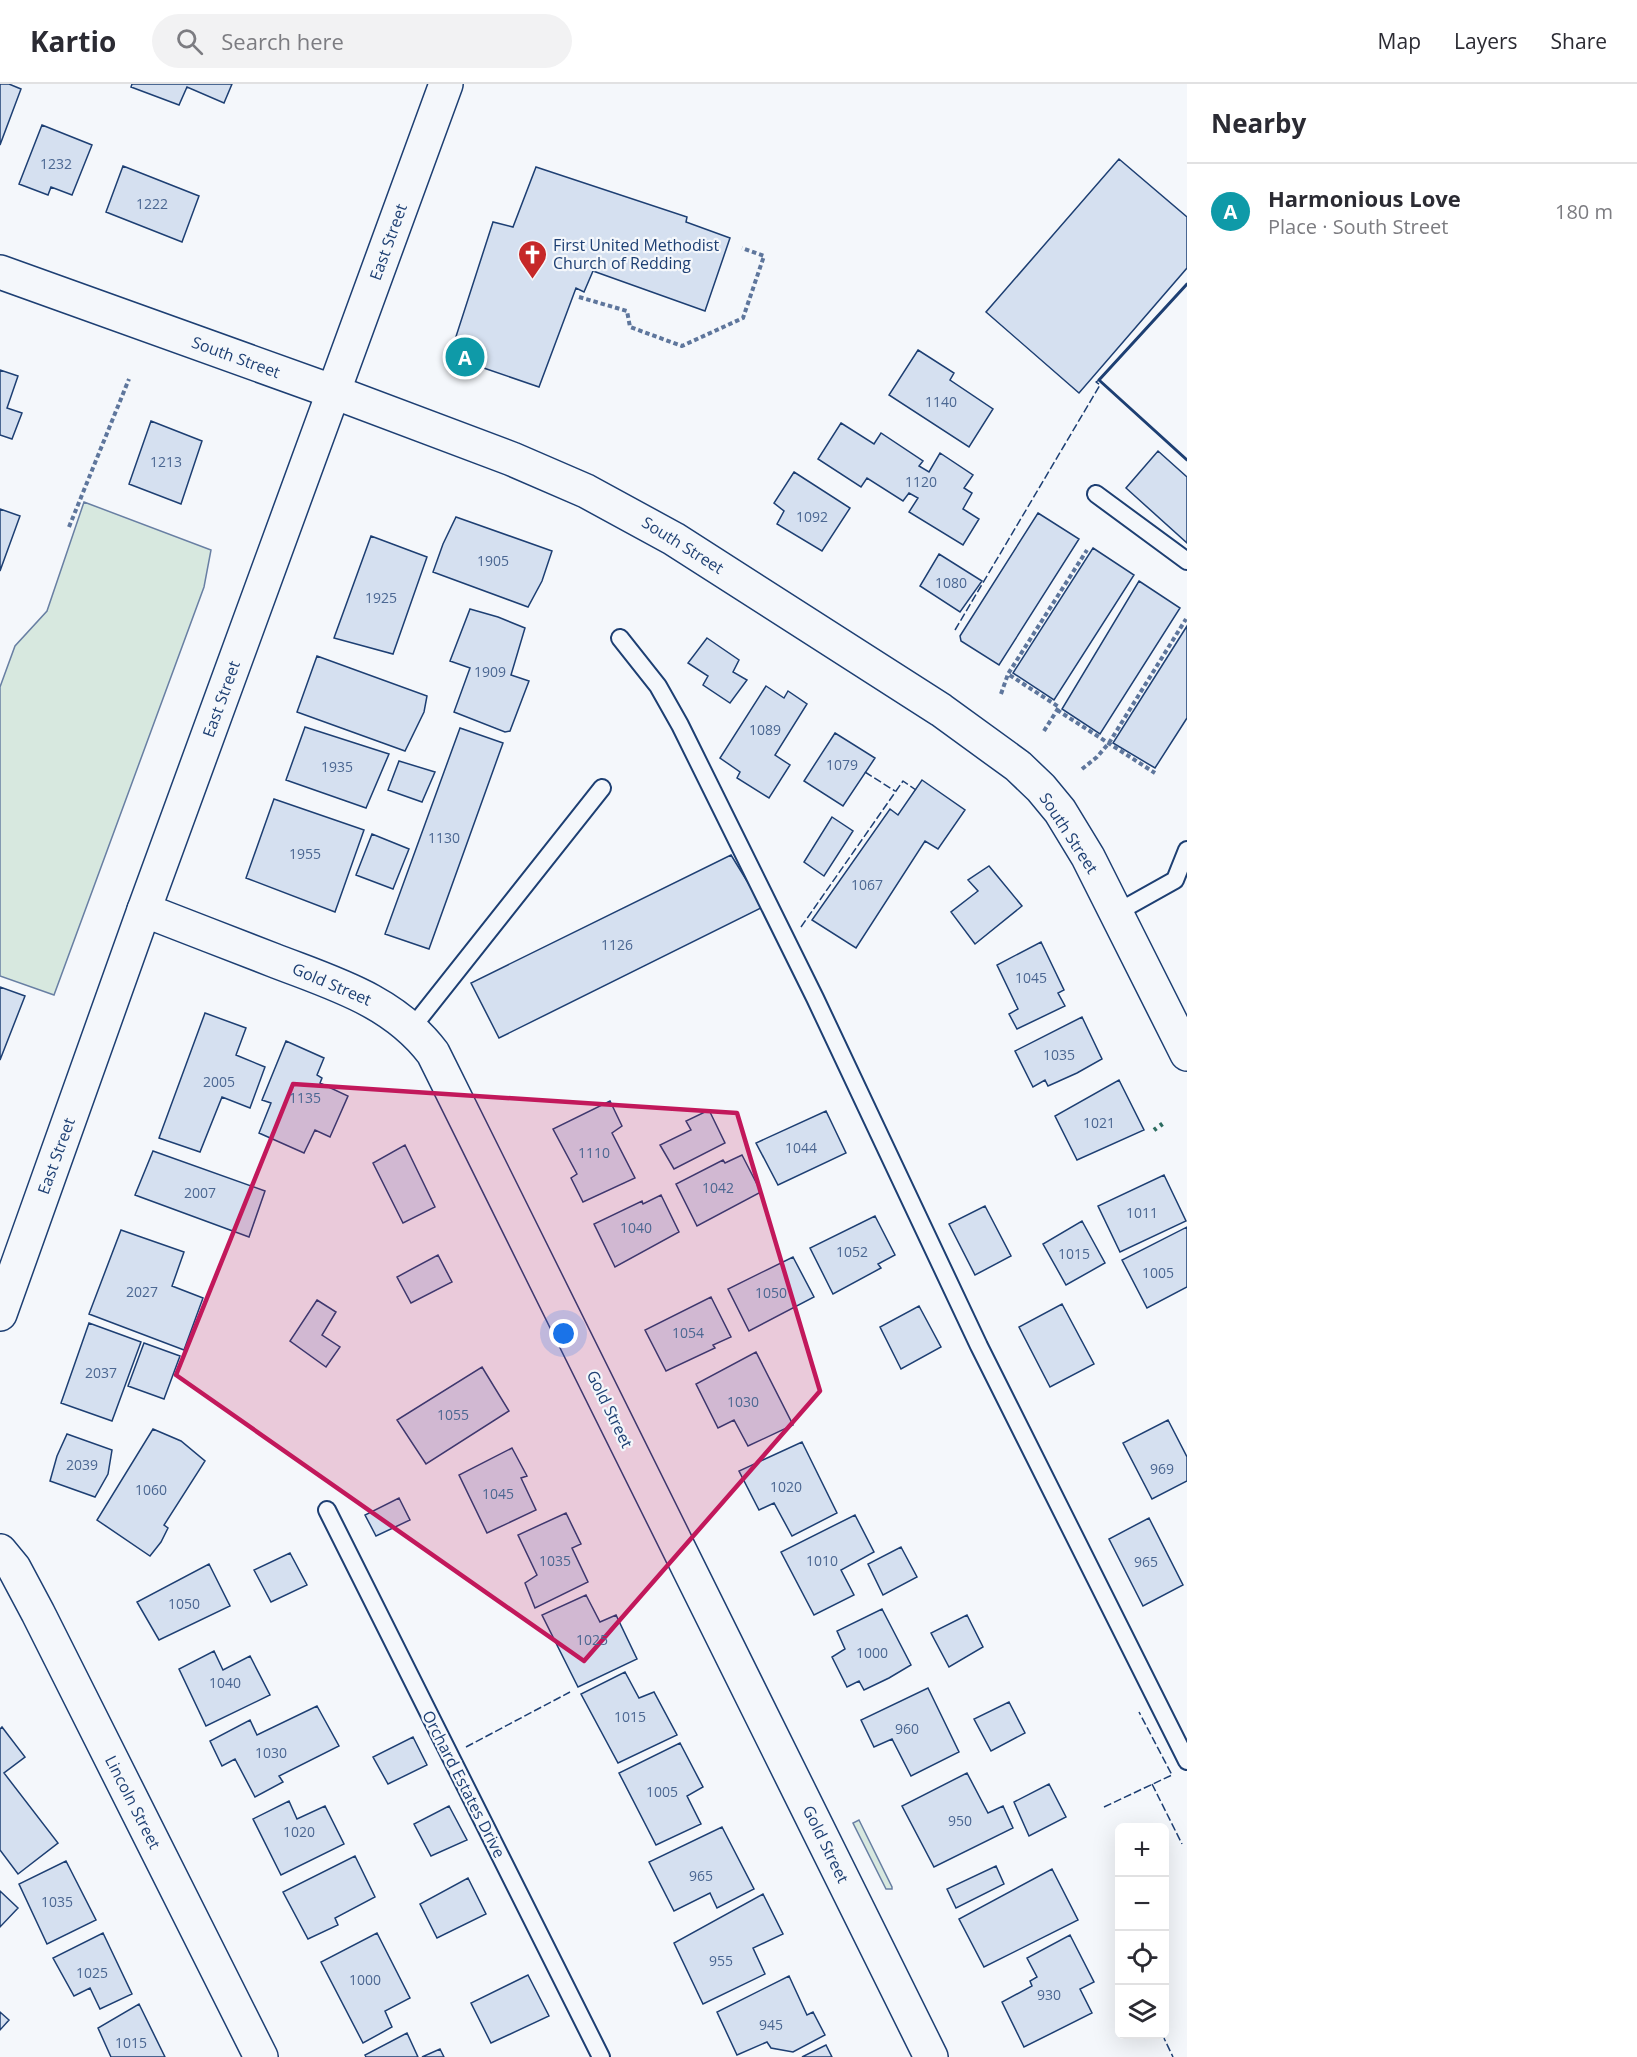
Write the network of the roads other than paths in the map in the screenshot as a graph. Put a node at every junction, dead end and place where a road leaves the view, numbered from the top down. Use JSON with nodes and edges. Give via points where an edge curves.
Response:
{"nodes":[{"id":1,"x":446,"y":84,"type":"edge"},
{"id":2,"x":0,"y":272,"type":"edge"},
{"id":3,"x":334,"y":392,"type":"junction"},
{"id":4,"x":1096,"y":494,"type":"dead end"},
{"id":5,"x":1187,"y":561,"type":"edge"},
{"id":6,"x":620,"y":638,"type":"dead end"},
{"id":7,"x":602,"y":788,"type":"dead end"},
{"id":8,"x":1187,"y":850,"type":"edge"},
{"id":9,"x":144,"y":910,"type":"junction"},
{"id":10,"x":1116,"y":913,"type":"junction"},
{"id":11,"x":411,"y":1029,"type":"junction"},
{"id":12,"x":1187,"y":1054,"type":"edge"},
{"id":13,"x":0,"y":1314,"type":"edge"},
{"id":14,"x":327,"y":1510,"type":"dead end"},
{"id":15,"x":0,"y":1551,"type":"edge"},
{"id":16,"x":1187,"y":1761,"type":"edge"},
{"id":17,"x":261,"y":2057,"type":"edge"},
{"id":18,"x":601,"y":2057,"type":"edge"},
{"id":19,"x":931,"y":2057,"type":"edge"}],
"edges":[{"from":1,"to":3,"type":"street","name":"East Street"},
{"from":2,"to":3,"type":"street","name":"South Street"},
{"from":3,"to":9,"type":"street","name":"East Street"},
{"from":3,"to":10,"type":"street","name":"South Street","via":[[536,469],[612,504],[674,539],[941,710],[1018,766],[1041,788],[1088,856]]},
{"from":4,"to":5,"type":"lane"},
{"from":6,"to":16,"type":"lane","via":[[658,686],[680,725],[815,998],[979,1346]]},
{"from":7,"to":11,"type":"lane"},
{"from":8,"to":10,"type":"lane","via":[[1175,880]]},
{"from":9,"to":11,"type":"street","name":"Gold Street","via":[[355,991]]},
{"from":9,"to":13,"type":"street","name":"East Street"},
{"from":10,"to":12,"type":"street","name":"South Street"},
{"from":11,"to":19,"type":"street","name":"Gold Street","via":[[423,1040],[440,1068]]},
{"from":14,"to":18,"type":"lane","name":"Orchard Estates Drive"},
{"from":15,"to":17,"type":"street","name":"Lincoln Street","via":[[14,1568],[38,1613]]}]}
